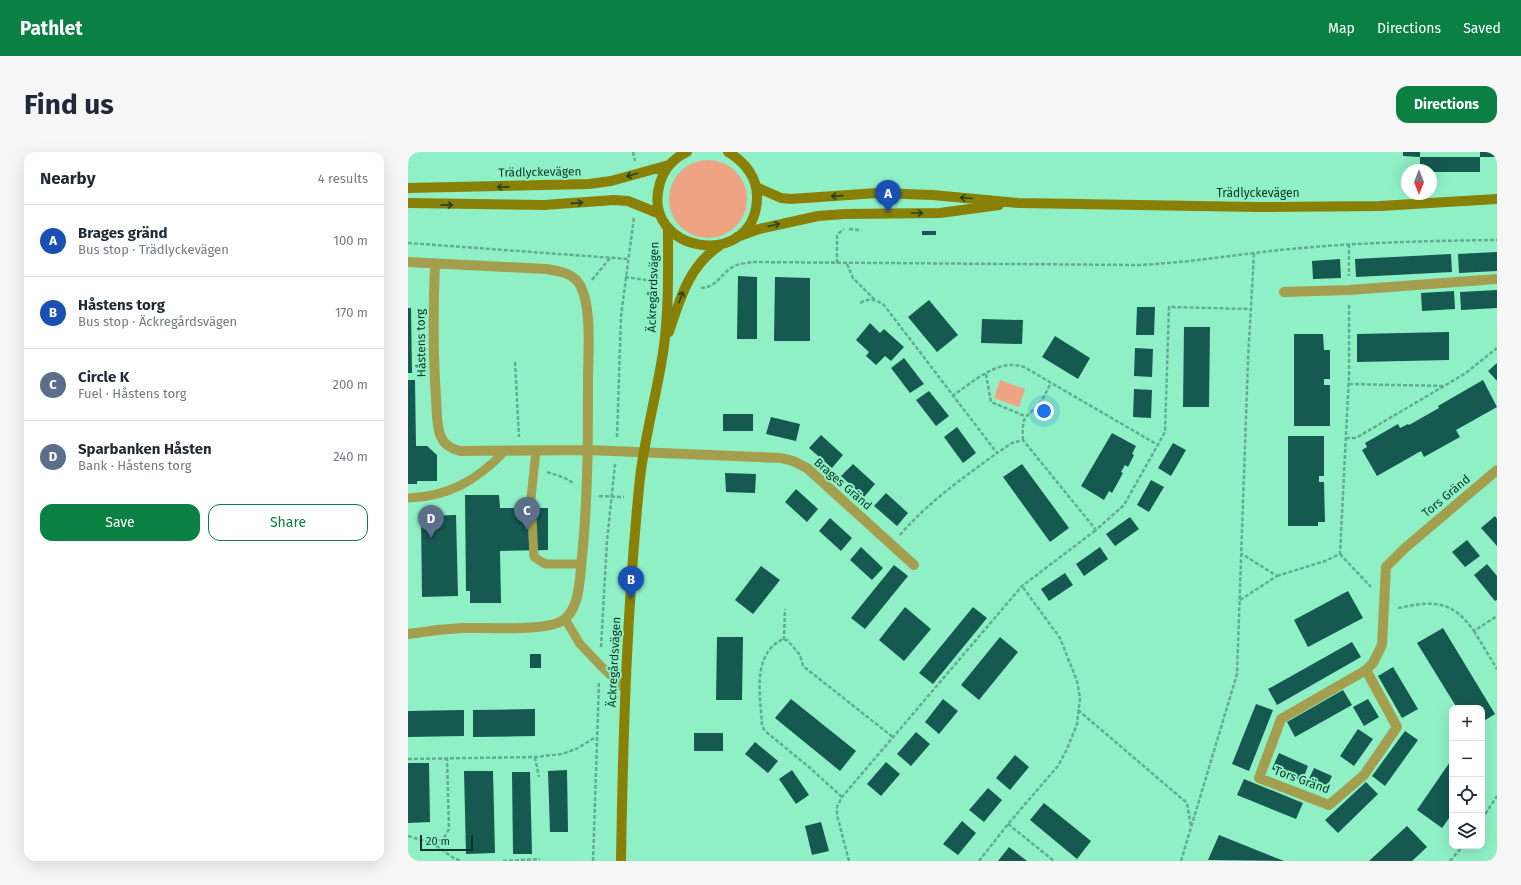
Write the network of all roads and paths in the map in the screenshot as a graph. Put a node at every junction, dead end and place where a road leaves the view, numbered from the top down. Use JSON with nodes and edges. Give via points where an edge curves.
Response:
{"nodes":[{"id":1,"x":687,"y":152,"type":"edge"},
{"id":2,"x":728,"y":152,"type":"edge"},
{"id":3,"x":742,"y":152,"type":"edge"},
{"id":4,"x":670,"y":165,"type":"junction"},
{"id":5,"x":749,"y":170,"type":"junction"},
{"id":6,"x":756,"y":187,"type":"junction"},
{"id":7,"x":408,"y":188,"type":"edge"},
{"id":8,"x":1497,"y":199,"type":"edge"},
{"id":9,"x":408,"y":203,"type":"edge"},
{"id":10,"x":1019,"y":203,"type":"junction"},
{"id":11,"x":660,"y":214,"type":"junction"},
{"id":12,"x":866,"y":226,"type":"dead end"},
{"id":13,"x":668,"y":228,"type":"junction"},
{"id":14,"x":737,"y":237,"type":"junction"},
{"id":15,"x":1497,"y":240,"type":"edge"},
{"id":16,"x":408,"y":243,"type":"edge"},
{"id":17,"x":1349,"y":244,"type":"junction"},
{"id":18,"x":720,"y":245,"type":"junction"},
{"id":19,"x":1254,"y":253,"type":"junction"},
{"id":20,"x":610,"y":257,"type":"junction"},
{"id":21,"x":408,"y":262,"type":"edge"},
{"id":22,"x":837,"y":263,"type":"junction"},
{"id":23,"x":435,"y":264,"type":"junction"},
{"id":24,"x":846,"y":264,"type":"junction"},
{"id":25,"x":625,"y":277,"type":"junction"},
{"id":26,"x":1497,"y":279,"type":"edge"},
{"id":27,"x":668,"y":283,"type":"junction"},
{"id":28,"x":685,"y":286,"type":"junction"},
{"id":29,"x":582,"y":288,"type":"junction"},
{"id":30,"x":1349,"y":290,"type":"junction"},
{"id":31,"x":1284,"y":292,"type":"dead end"},
{"id":32,"x":876,"y":300,"type":"junction"},
{"id":33,"x":860,"y":303,"type":"dead end"},
{"id":34,"x":1250,"y":309,"type":"junction"},
{"id":35,"x":664,"y":347,"type":"junction"},
{"id":36,"x":1497,"y":348,"type":"edge"},
{"id":37,"x":515,"y":362,"type":"dead end"},
{"id":38,"x":986,"y":374,"type":"junction"},
{"id":39,"x":1051,"y":382,"type":"junction"},
{"id":40,"x":1349,"y":384,"type":"junction"},
{"id":41,"x":1445,"y":386,"type":"junction"},
{"id":42,"x":952,"y":396,"type":"junction"},
{"id":43,"x":1025,"y":416,"type":"junction"},
{"id":44,"x":1346,"y":438,"type":"junction"},
{"id":45,"x":1023,"y":440,"type":"junction"},
{"id":46,"x":1158,"y":445,"type":"junction"},
{"id":47,"x":588,"y":450,"type":"junction"},
{"id":48,"x":520,"y":451,"type":"junction"},
{"id":49,"x":536,"y":451,"type":"junction"},
{"id":50,"x":616,"y":451,"type":"junction"},
{"id":51,"x":644,"y":451,"type":"junction"},
{"id":52,"x":504,"y":452,"type":"junction"},
{"id":53,"x":997,"y":452,"type":"junction"},
{"id":54,"x":1497,"y":470,"type":"edge"},
{"id":55,"x":408,"y":498,"type":"edge"},
{"id":56,"x":1096,"y":530,"type":"junction"},
{"id":57,"x":892,"y":545,"type":"junction"},
{"id":58,"x":1242,"y":554,"type":"junction"},
{"id":59,"x":1340,"y":554,"type":"junction"},
{"id":60,"x":581,"y":564,"type":"junction"},
{"id":61,"x":914,"y":565,"type":"dead end"},
{"id":62,"x":1277,"y":576,"type":"junction"},
{"id":63,"x":1022,"y":586,"type":"junction"},
{"id":64,"x":1240,"y":600,"type":"junction"},
{"id":65,"x":1384,"y":602,"type":"junction"},
{"id":66,"x":784,"y":609,"type":"dead end"},
{"id":67,"x":1497,"y":616,"type":"edge"},
{"id":68,"x":565,"y":619,"type":"junction"},
{"id":69,"x":1474,"y":631,"type":"junction"},
{"id":70,"x":408,"y":634,"type":"edge"},
{"id":71,"x":784,"y":640,"type":"junction"},
{"id":72,"x":600,"y":666,"type":"junction"},
{"id":73,"x":1497,"y":669,"type":"edge"},
{"id":74,"x":1366,"y":670,"type":"junction"},
{"id":75,"x":625,"y":688,"type":"junction"},
{"id":76,"x":1078,"y":710,"type":"junction"},
{"id":77,"x":596,"y":737,"type":"junction"},
{"id":78,"x":894,"y":738,"type":"junction"},
{"id":79,"x":535,"y":757,"type":"junction"},
{"id":80,"x":447,"y":758,"type":"junction"},
{"id":81,"x":408,"y":759,"type":"edge"},
{"id":82,"x":539,"y":776,"type":"dead end"},
{"id":83,"x":1497,"y":796,"type":"edge"},
{"id":84,"x":842,"y":798,"type":"junction"},
{"id":85,"x":1485,"y":814,"type":"edge"},
{"id":86,"x":1008,"y":824,"type":"junction"},
{"id":87,"x":1191,"y":826,"type":"junction"},
{"id":88,"x":408,"y":836,"type":"edge"},
{"id":89,"x":434,"y":844,"type":"junction"},
{"id":90,"x":1460,"y":849,"type":"edge"},
{"id":91,"x":540,"y":860,"type":"dead end"},
{"id":92,"x":462,"y":861,"type":"edge"},
{"id":93,"x":503,"y":861,"type":"edge"},
{"id":94,"x":593,"y":861,"type":"edge"},
{"id":95,"x":621,"y":861,"type":"edge"},
{"id":96,"x":849,"y":861,"type":"edge"},
{"id":97,"x":979,"y":861,"type":"edge"},
{"id":98,"x":1054,"y":861,"type":"edge"},
{"id":99,"x":1181,"y":861,"type":"edge"},
{"id":100,"x":1450,"y":861,"type":"edge"}],
"edges":[{"from":1,"to":4,"type":"street"},
{"from":2,"to":5,"type":"street"},
{"from":3,"to":5,"type":"street"},
{"from":4,"to":7,"type":"street","name":"Trädlyckevägen","one_way":true,"via":[[589,184]]},
{"from":4,"to":11,"type":"street","via":[[664,172],[658,188]]},
{"from":5,"to":6,"type":"street"},
{"from":10,"to":6,"type":"street","name":"Trädlyckevägen","one_way":true,"via":[[877,193],[791,199],[781,198]]},
{"from":6,"to":14,"type":"street","via":[[755,211],[748,225]]},
{"from":8,"to":10,"type":"street","name":"Trädlyckevägen","via":[[1380,206],[1257,207]]},
{"from":9,"to":11,"type":"street","one_way":true,"via":[[544,205],[614,200],[633,202]]},
{"from":14,"to":10,"type":"street","name":"Trädlyckevägen","one_way":true,"via":[[818,216],[940,213]]},
{"from":11,"to":13,"type":"street"},
{"from":12,"to":22,"type":"path","via":[[858,230],[842,229],[839,232]]},
{"from":13,"to":18,"type":"street","via":[[686,242],[697,246]]},
{"from":13,"to":27,"type":"street","name":"Äckregårdsvägen"},
{"from":14,"to":18,"type":"street","name":"Trädlyckevägen"},
{"from":15,"to":17,"type":"path"},
{"from":16,"to":20,"type":"path"},
{"from":17,"to":19,"type":"path"},
{"from":17,"to":30,"type":"path"},
{"from":18,"to":28,"type":"street","name":"Äckregårdsvägen","via":[[700,263]]},
{"from":19,"to":24,"type":"path","via":[[1182,263],[1139,265]]},
{"from":19,"to":34,"type":"path"},
{"from":20,"to":25,"type":"path","via":[[628,258]]},
{"from":20,"to":29,"type":"path","via":[[601,270]]},
{"from":21,"to":23,"type":"street"},
{"from":22,"to":24,"type":"path"},
{"from":22,"to":28,"type":"path","via":[[743,263],[728,270],[715,284],[708,287]]},
{"from":23,"to":29,"type":"street","via":[[546,268],[567,273]]},
{"from":23,"to":52,"type":"street","name":"Håstens torg","via":[[433,364],[441,437],[446,445],[460,451]]},
{"from":24,"to":32,"type":"path","via":[[853,278]]},
{"from":25,"to":27,"type":"path"},
{"from":25,"to":50,"type":"path"},
{"from":26,"to":30,"type":"street"},
{"from":27,"to":35,"type":"street","name":"Äckregårdsvägen"},
{"from":35,"to":28,"type":"street","name":"Äckregårdsvägen","one_way":true},
{"from":29,"to":47,"type":"street","via":[[587,309]]},
{"from":30,"to":31,"type":"street"},
{"from":30,"to":40,"type":"path"},
{"from":32,"to":33,"type":"path"},
{"from":32,"to":42,"type":"path","via":[[884,306]]},
{"from":34,"to":46,"type":"path","via":[[1169,307],[1165,432]]},
{"from":34,"to":58,"type":"path"},
{"from":35,"to":51,"type":"street","name":"Äckregårdsvägen"},
{"from":36,"to":41,"type":"path"},
{"from":37,"to":48,"type":"path"},
{"from":38,"to":39,"type":"path","via":[[996,367],[1014,363]]},
{"from":38,"to":42,"type":"path"},
{"from":38,"to":43,"type":"path","via":[[991,402]]},
{"from":39,"to":43,"type":"path","via":[[1042,399]]},
{"from":39,"to":46,"type":"path"},
{"from":40,"to":41,"type":"path"},
{"from":40,"to":44,"type":"path"},
{"from":41,"to":44,"type":"path","via":[[1356,438]]},
{"from":42,"to":53,"type":"path"},
{"from":43,"to":45,"type":"path"},
{"from":44,"to":59,"type":"path"},
{"from":45,"to":53,"type":"path"},
{"from":45,"to":56,"type":"path"},
{"from":46,"to":56,"type":"path","via":[[1124,504]]},
{"from":47,"to":49,"type":"street","name":"Håstens torg"},
{"from":47,"to":50,"type":"street","name":"Håstens torg"},
{"from":47,"to":60,"type":"street"},
{"from":48,"to":49,"type":"street","name":"Håstens torg"},
{"from":48,"to":52,"type":"street","name":"Håstens torg"},
{"from":49,"to":60,"type":"lane","via":[[531,498],[534,557],[545,564]]},
{"from":50,"to":51,"type":"street","name":"Håstens torg"},
{"from":50,"to":72,"type":"path"},
{"from":51,"to":57,"type":"street","name":"Brages Gränd","via":[[793,460],[812,473]]},
{"from":51,"to":75,"type":"street","name":"Äckregårdsvägen"},
{"from":52,"to":55,"type":"lane","via":[[489,467],[458,486],[433,496]]},
{"from":53,"to":57,"type":"path","via":[[916,516]]},
{"from":54,"to":65,"type":"street","name":"Tors Gränd","via":[[1386,567]]},
{"from":56,"to":63,"type":"path"},
{"from":57,"to":61,"type":"street","name":"Brages Gränd"},
{"from":58,"to":62,"type":"path"},
{"from":58,"to":64,"type":"path"},
{"from":59,"to":62,"type":"path"},
{"from":59,"to":65,"type":"path"},
{"from":60,"to":68,"type":"street","via":[[577,597]]},
{"from":62,"to":64,"type":"path"},
{"from":63,"to":76,"type":"path","via":[[1060,638],[1077,681],[1080,698]]},
{"from":63,"to":78,"type":"path"},
{"from":64,"to":87,"type":"path","via":[[1238,674]]},
{"from":65,"to":69,"type":"path","via":[[1396,608],[1427,602],[1441,604],[1454,609]]},
{"from":65,"to":74,"type":"street","name":"Tors Gränd","via":[[1382,645],[1373,663]]},
{"from":66,"to":71,"type":"path"},
{"from":67,"to":69,"type":"path"},
{"from":68,"to":70,"type":"street","via":[[542,627],[461,628]]},
{"from":68,"to":72,"type":"lane","via":[[580,644]]},
{"from":69,"to":73,"type":"path"},
{"from":71,"to":78,"type":"path","via":[[793,645],[800,654],[804,666]]},
{"from":71,"to":84,"type":"path","via":[[774,644],[767,651],[760,667],[762,726]]},
{"from":72,"to":75,"type":"lane"},
{"from":72,"to":77,"type":"path"},
{"from":74,"to":74,"type":"street","name":"Tors Gränd","via":[[1281,719],[1259,778],[1329,805],[1364,775],[1397,727]]},
{"from":75,"to":95,"type":"street","name":"Äckregårdsvägen"},
{"from":76,"to":86,"type":"path","via":[[1077,724],[1068,749],[1058,766]]},
{"from":76,"to":87,"type":"path","via":[[1186,803]]},
{"from":77,"to":79,"type":"path","via":[[562,754]]},
{"from":77,"to":94,"type":"path"},
{"from":78,"to":84,"type":"path"},
{"from":79,"to":80,"type":"path"},
{"from":79,"to":82,"type":"path"},
{"from":80,"to":81,"type":"path"},
{"from":80,"to":89,"type":"path","via":[[449,829],[444,838]]},
{"from":83,"to":85,"type":"path"},
{"from":84,"to":96,"type":"path","via":[[837,807],[837,815]]},
{"from":86,"to":97,"type":"path"},
{"from":86,"to":98,"type":"path"},
{"from":87,"to":99,"type":"path"},
{"from":88,"to":89,"type":"path"},
{"from":89,"to":92,"type":"path"},
{"from":90,"to":100,"type":"path"},
{"from":91,"to":93,"type":"path"}]}
